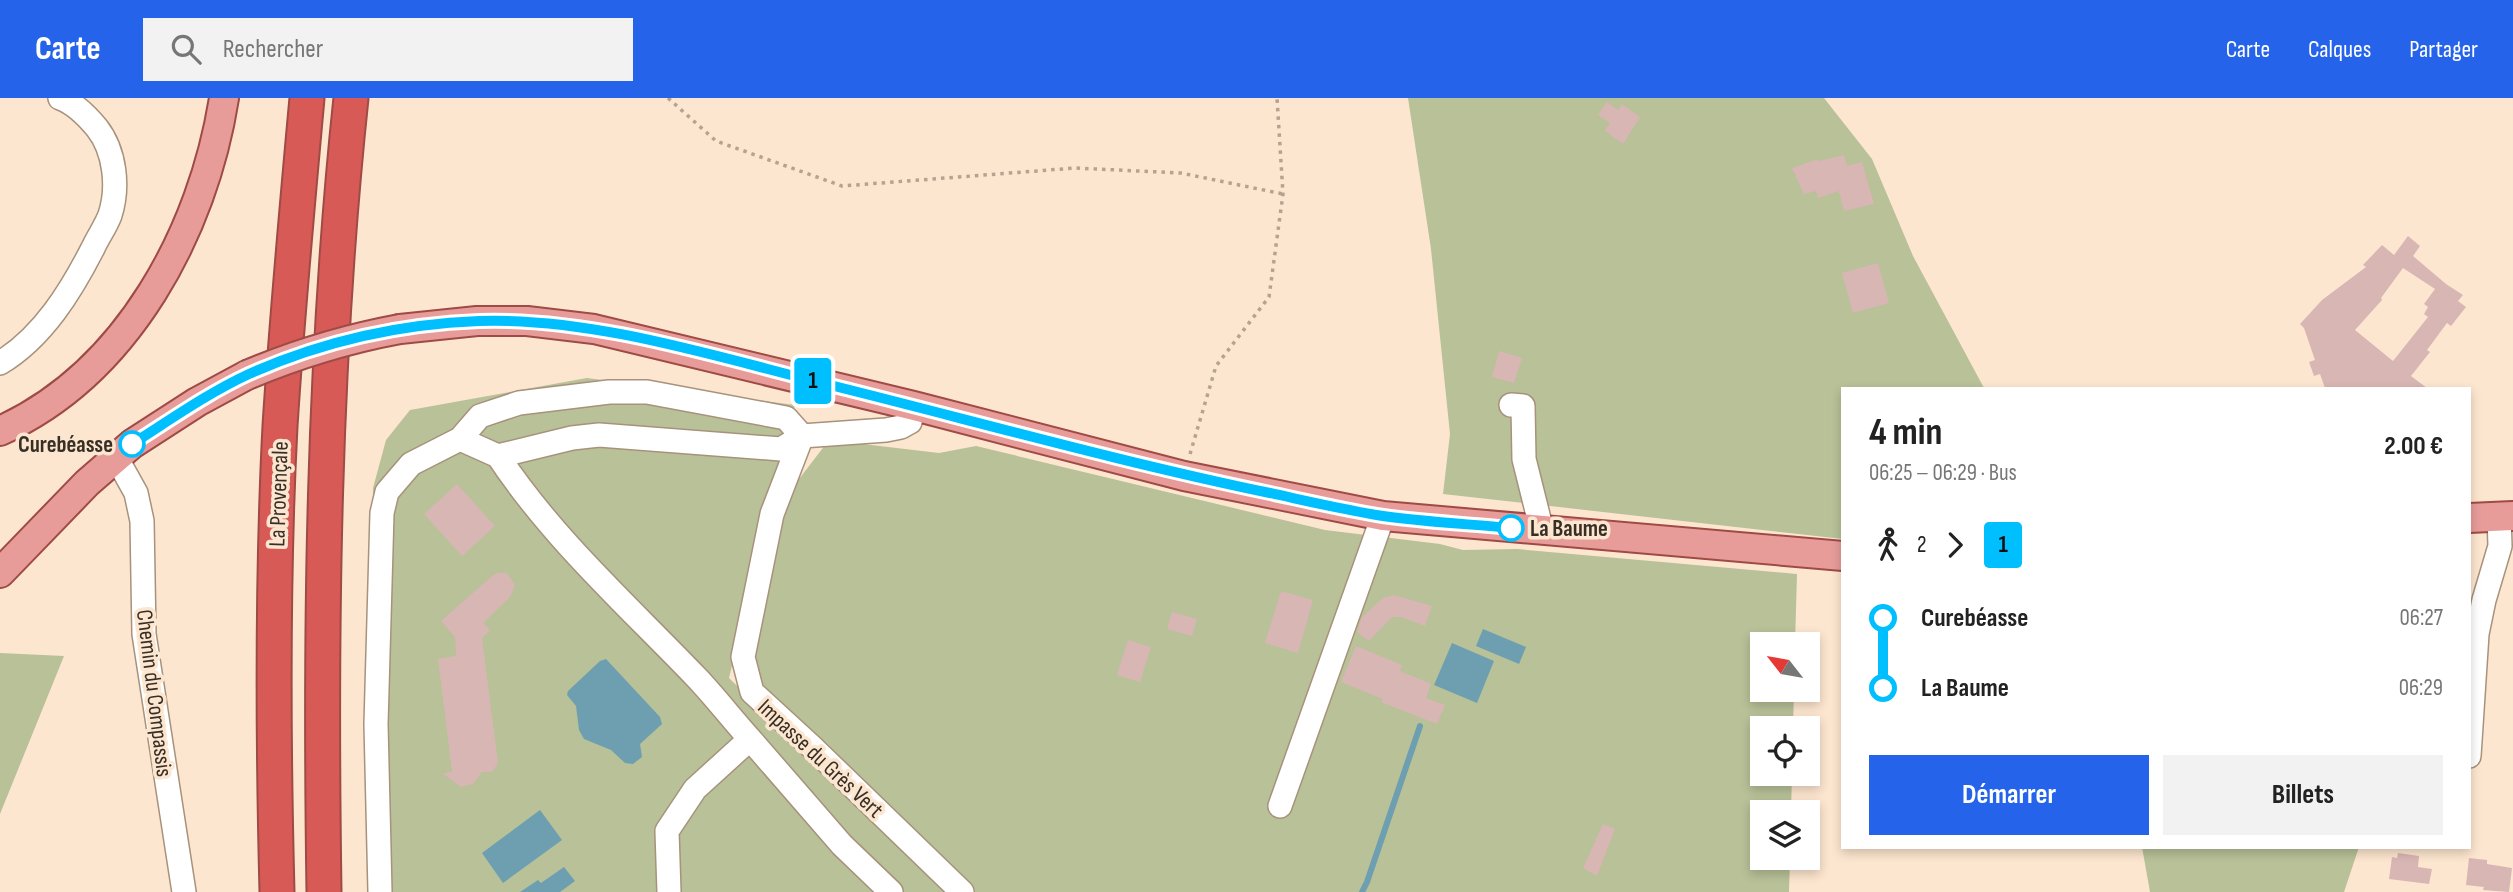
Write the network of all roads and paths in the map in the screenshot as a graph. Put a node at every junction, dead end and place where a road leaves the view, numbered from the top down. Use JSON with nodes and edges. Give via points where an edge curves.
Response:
{"nodes":[{"id":1,"x":60,"y":98,"type":"edge"},
{"id":2,"x":224,"y":98,"type":"edge"},
{"id":3,"x":307,"y":98,"type":"edge"},
{"id":4,"x":351,"y":98,"type":"edge"},
{"id":5,"x":667,"y":98,"type":"edge"},
{"id":6,"x":1277,"y":98,"type":"edge"},
{"id":7,"x":1283,"y":194,"type":"junction"},
{"id":8,"x":0,"y":363,"type":"edge"},
{"id":9,"x":1511,"y":405,"type":"dead end"},
{"id":10,"x":914,"y":406,"type":"junction"},
{"id":11,"x":0,"y":431,"type":"edge"},
{"id":12,"x":802,"y":436,"type":"junction"},
{"id":13,"x":460,"y":439,"type":"junction"},
{"id":14,"x":498,"y":456,"type":"junction"},
{"id":15,"x":116,"y":457,"type":"junction"},
{"id":16,"x":1184,"y":476,"type":"junction"},
{"id":17,"x":1383,"y":516,"type":"junction"},
{"id":18,"x":2506,"y":516,"type":"edge"},
{"id":19,"x":2471,"y":518,"type":"edge"},
{"id":20,"x":1542,"y":531,"type":"junction"},
{"id":21,"x":1841,"y":556,"type":"edge"},
{"id":22,"x":0,"y":573,"type":"edge"},
{"id":23,"x":2471,"y":725,"type":"edge"},
{"id":24,"x":750,"y":739,"type":"junction"},
{"id":25,"x":1280,"y":806,"type":"dead end"},
{"id":26,"x":184,"y":892,"type":"edge"},
{"id":27,"x":277,"y":892,"type":"edge"},
{"id":28,"x":324,"y":892,"type":"edge"},
{"id":29,"x":380,"y":892,"type":"edge"},
{"id":30,"x":668,"y":892,"type":"edge"},
{"id":31,"x":891,"y":892,"type":"edge"},
{"id":32,"x":962,"y":892,"type":"edge"}],
"edges":[{"from":1,"to":8,"type":"street","via":[[91,121],[109,152],[115,183],[109,216],[61,302],[28,341]]},
{"from":2,"to":11,"type":"main road","via":[[199,197],[169,264],[142,307],[72,386],[41,410]]},
{"from":3,"to":27,"type":"highway","name":"La Provençale","via":[[279,464],[274,717]]},
{"from":4,"to":28,"type":"highway","name":"La Provençale","via":[[324,509]]},
{"from":5,"to":7,"type":"path","via":[[716,141],[842,187],[1074,168],[1181,173]]},
{"from":6,"to":7,"type":"path"},
{"from":7,"to":16,"type":"path","via":[[1269,298],[1216,366]]},
{"from":9,"to":20,"type":"street","via":[[1524,406],[1524,459]]},
{"from":10,"to":12,"type":"street","via":[[910,422],[901,427]]},
{"from":10,"to":15,"type":"main road","bridge":true,"via":[[594,328],[477,321],[400,329],[323,346],[247,375],[197,402]]},
{"from":10,"to":16,"type":"main road"},
{"from":12,"to":13,"type":"street","via":[[786,418],[647,392],[609,392],[519,403],[480,416]]},
{"from":12,"to":14,"type":"street","via":[[781,449],[599,435]]},
{"from":12,"to":32,"type":"street","name":"Impasse du Grès Vert","via":[[772,514],[743,657],[751,692]]},
{"from":13,"to":14,"type":"street"},
{"from":13,"to":29,"type":"street","via":[[411,464],[387,492],[382,513],[376,724]]},
{"from":14,"to":24,"type":"street","via":[[521,491]]},
{"from":15,"to":22,"type":"main road"},
{"from":15,"to":26,"type":"street","name":"Chemin du Compassis","via":[[136,493],[142,521],[144,634]]},
{"from":16,"to":17,"type":"main road"},
{"from":17,"to":20,"type":"main road"},
{"from":17,"to":25,"type":"street"},
{"from":18,"to":19,"type":"main road"},
{"from":18,"to":23,"type":"street","via":[[2477,634]]},
{"from":20,"to":21,"type":"main road"},
{"from":24,"to":30,"type":"street","via":[[695,789],[667,831]]},
{"from":24,"to":31,"type":"street","via":[[842,845]]}]}
